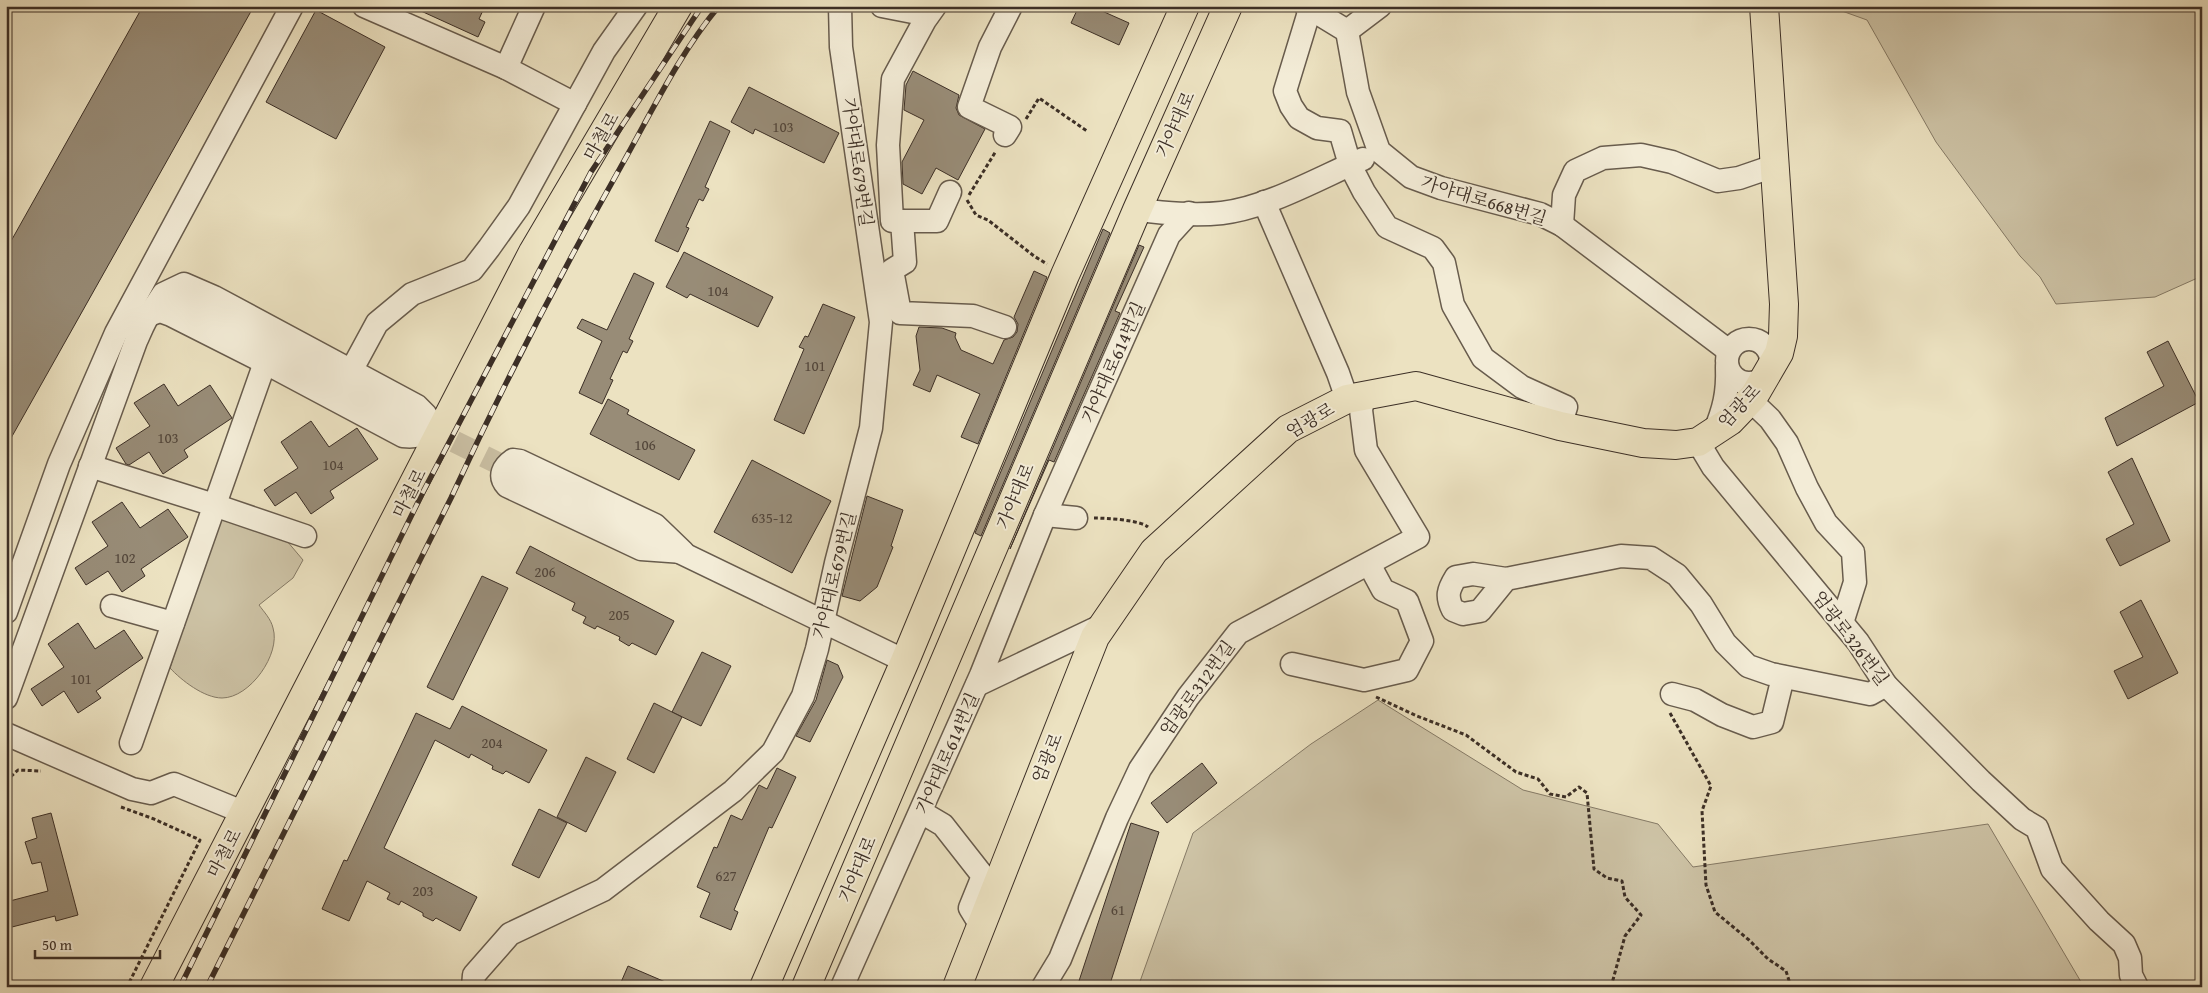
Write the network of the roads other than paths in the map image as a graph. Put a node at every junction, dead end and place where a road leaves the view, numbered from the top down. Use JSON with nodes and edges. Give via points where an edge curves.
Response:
{"nodes":[{"id":1,"x":292,"y":6,"type":"edge"},
{"id":2,"x":364,"y":6,"type":"edge"},
{"id":3,"x":534,"y":6,"type":"edge"},
{"id":4,"x":636,"y":6,"type":"edge"},
{"id":5,"x":678,"y":6,"type":"edge"},
{"id":6,"x":882,"y":6,"type":"edge"},
{"id":7,"x":1011,"y":6,"type":"edge"},
{"id":8,"x":1185,"y":6,"type":"edge"},
{"id":9,"x":1228,"y":6,"type":"edge"},
{"id":10,"x":1380,"y":6,"type":"edge"},
{"id":11,"x":1764,"y":6,"type":"edge"},
{"id":12,"x":845,"y":8,"type":"edge"},
{"id":13,"x":1308,"y":8,"type":"edge"},
{"id":14,"x":932,"y":11,"type":"edge"},
{"id":15,"x":1347,"y":31,"type":"junction"},
{"id":16,"x":506,"y":68,"type":"junction"},
{"id":17,"x":575,"y":104,"type":"junction"},
{"id":18,"x":1005,"y":135,"type":"road end"},
{"id":19,"x":1379,"y":151,"type":"junction"},
{"id":20,"x":1350,"y":165,"type":"junction"},
{"id":21,"x":1774,"y":166,"type":"junction"},
{"id":22,"x":950,"y":192,"type":"dead end"},
{"id":23,"x":1264,"y":202,"type":"junction"},
{"id":24,"x":1137,"y":210,"type":"junction"},
{"id":25,"x":1189,"y":213,"type":"junction"},
{"id":26,"x":902,"y":221,"type":"junction"},
{"id":27,"x":1562,"y":225,"type":"junction"},
{"id":28,"x":1783,"y":314,"type":"junction"},
{"id":29,"x":148,"y":315,"type":"junction"},
{"id":30,"x":1005,"y":326,"type":"dead end"},
{"id":31,"x":1759,"y":341,"type":"junction"},
{"id":32,"x":271,"y":347,"type":"junction"},
{"id":33,"x":1728,"y":359,"type":"junction"},
{"id":34,"x":351,"y":371,"type":"junction"},
{"id":35,"x":1768,"y":372,"type":"junction"},
{"id":36,"x":1356,"y":397,"type":"junction"},
{"id":37,"x":1750,"y":400,"type":"junction"},
{"id":38,"x":425,"y":426,"type":"junction"},
{"id":39,"x":1560,"y":426,"type":"junction"},
{"id":40,"x":1706,"y":437,"type":"junction"},
{"id":41,"x":90,"y":466,"type":"junction"},
{"id":42,"x":522,"y":476,"type":"tunnel mouth"},
{"id":43,"x":214,"y":505,"type":"junction"},
{"id":44,"x":1045,"y":515,"type":"junction"},
{"id":45,"x":1076,"y":518,"type":"road end"},
{"id":46,"x":305,"y":536,"type":"dead end"},
{"id":47,"x":683,"y":552,"type":"junction"},
{"id":48,"x":1369,"y":564,"type":"junction"},
{"id":49,"x":1506,"y":579,"type":"junction"},
{"id":50,"x":112,"y":606,"type":"dead end"},
{"id":51,"x":6,"y":612,"type":"edge"},
{"id":52,"x":173,"y":623,"type":"junction"},
{"id":53,"x":823,"y":623,"type":"junction"},
{"id":54,"x":1842,"y":623,"type":"junction"},
{"id":55,"x":1103,"y":625,"type":"junction"},
{"id":56,"x":905,"y":662,"type":"junction"},
{"id":57,"x":1292,"y":664,"type":"dead end"},
{"id":58,"x":1783,"y":676,"type":"junction"},
{"id":59,"x":977,"y":685,"type":"junction"},
{"id":60,"x":1886,"y":685,"type":"junction"},
{"id":61,"x":1672,"y":694,"type":"road end"},
{"id":62,"x":6,"y":698,"type":"edge"},
{"id":63,"x":6,"y":734,"type":"edge"},
{"id":64,"x":131,"y":743,"type":"dead end"},
{"id":65,"x":922,"y":812,"type":"junction"},
{"id":66,"x":246,"y":813,"type":"junction"},
{"id":67,"x":981,"y":926,"type":"junction"},
{"id":68,"x":154,"y":987,"type":"edge"},
{"id":69,"x":473,"y":987,"type":"edge"},
{"id":70,"x":764,"y":987,"type":"edge"},
{"id":71,"x":806,"y":987,"type":"edge"},
{"id":72,"x":842,"y":987,"type":"edge"},
{"id":73,"x":957,"y":987,"type":"edge"},
{"id":74,"x":1043,"y":987,"type":"edge"},
{"id":75,"x":2136,"y":987,"type":"edge"}],
"edges":[{"from":1,"to":51,"type":"street","via":[[116,333],[59,464]]},
{"from":2,"to":16,"type":"street"},
{"from":3,"to":16,"type":"street"},
{"from":4,"to":17,"type":"street","via":[[604,52]]},
{"from":5,"to":38,"type":"main road","name":"마철로","via":[[533,252]]},
{"from":6,"to":14,"type":"street"},
{"from":7,"to":18,"type":"street","via":[[990,47],[968,107],[1010,127]]},
{"from":8,"to":56,"type":"main road","via":[[1065,275]]},
{"from":9,"to":24,"type":"main road","name":"가야대로"},
{"from":10,"to":15,"type":"street"},
{"from":11,"to":21,"type":"main road","name":"엄광로"},
{"from":12,"to":53,"type":"street","name":"가야대로679번길","via":[[841,47],[881,322],[871,428]]},
{"from":13,"to":15,"type":"street"},
{"from":13,"to":20,"type":"street","via":[[1285,91],[1299,118],[1317,128],[1340,131]]},
{"from":14,"to":26,"type":"street","via":[[893,80],[888,145],[892,221]]},
{"from":15,"to":19,"type":"street","via":[[1358,92]]},
{"from":16,"to":17,"type":"street"},
{"from":17,"to":34,"type":"street","via":[[519,206],[472,270],[412,294],[387,314],[377,323]]},
{"from":19,"to":20,"type":"street"},
{"from":19,"to":27,"type":"street","name":"가야대로668번길","via":[[1412,177],[1441,188],[1540,214]]},
{"from":20,"to":23,"type":"street"},
{"from":20,"to":39,"type":"street","via":[[1388,227],[1433,248],[1444,263],[1453,305],[1483,358],[1522,387],[1566,407]]},
{"from":21,"to":27,"type":"street","via":[[1739,178],[1718,180],[1672,162],[1641,155],[1604,158],[1575,171],[1564,195]]},
{"from":21,"to":28,"type":"main road","name":"엄광로"},
{"from":22,"to":26,"type":"street","via":[[937,221]]},
{"from":23,"to":25,"type":"street","via":[[1222,213]]},
{"from":23,"to":36,"type":"street","name":"엄광로","via":[[1338,373]]},
{"from":24,"to":25,"type":"street"},
{"from":24,"to":71,"type":"main road","name":"가야대로"},
{"from":25,"to":44,"type":"street","name":"가야대로614번길","via":[[1169,235]]},
{"from":26,"to":30,"type":"street","via":[[905,262],[892,270],[900,313],[973,316]]},
{"from":27,"to":33,"type":"street","name":"가야대로668번길"},
{"from":28,"to":31,"type":"street","via":[[1771,334]]},
{"from":28,"to":35,"type":"main road","name":"엄광로","via":[[1779,353]]},
{"from":29,"to":32,"type":"street","via":[[160,312]]},
{"from":29,"to":32,"type":"street","via":[[163,294],[184,284],[214,297]]},
{"from":29,"to":41,"type":"street"},
{"from":31,"to":33,"type":"street","via":[[1742,340]]},
{"from":31,"to":35,"type":"street","via":[[1768,349],[1771,360]]},
{"from":32,"to":34,"type":"street"},
{"from":32,"to":38,"type":"street","via":[[403,436],[415,438],[424,432]]},
{"from":32,"to":43,"type":"street"},
{"from":33,"to":35,"type":"street","name":"가야대로668번길","via":[[1734,378],[1746,383],[1759,381]]},
{"from":33,"to":40,"type":"street","via":[[1728,391],[1723,412]]},
{"from":34,"to":38,"type":"street","via":[[417,406],[426,415]]},
{"from":35,"to":37,"type":"main road","name":"엄광로"},
{"from":36,"to":39,"type":"main road","name":"엄광로","via":[[1416,386]]},
{"from":36,"to":48,"type":"street","name":"엄광로312번길","via":[[1362,410],[1366,450],[1418,537]]},
{"from":36,"to":55,"type":"main road","name":"엄광로","via":[[1288,429],[1154,551]]},
{"from":37,"to":40,"type":"main road","name":"엄광로","via":[[1730,421]]},
{"from":37,"to":54,"type":"street","via":[[1770,419],[1786,443],[1826,523],[1854,552],[1854,582]]},
{"from":38,"to":66,"type":"main road","name":"마철로"},
{"from":39,"to":40,"type":"main road","name":"엄광로","via":[[1643,443],[1676,445]]},
{"from":40,"to":54,"type":"street","name":"엄광로326번길","via":[[1713,467]]},
{"from":41,"to":43,"type":"street"},
{"from":41,"to":62,"type":"street"},
{"from":42,"to":47,"type":"street"},
{"from":43,"to":46,"type":"street"},
{"from":43,"to":52,"type":"street"},
{"from":44,"to":45,"type":"street"},
{"from":44,"to":59,"type":"street","name":"가야대로614번길"},
{"from":47,"to":47,"type":"street","via":[[654,525],[520,461],[506,464],[502,473],[507,486],[642,549]]},
{"from":47,"to":53,"type":"street"},
{"from":48,"to":57,"type":"street","via":[[1383,590],[1407,601],[1422,641],[1407,670],[1364,680]]},
{"from":48,"to":74,"type":"street","name":"엄광로312번길","via":[[1238,633],[1188,697],[1140,769],[1060,959]]},
{"from":49,"to":49,"type":"street","via":[[1473,574],[1456,577],[1448,591],[1448,602],[1453,610],[1463,614],[1480,611]]},
{"from":49,"to":58,"type":"street","via":[[1621,556],[1651,558],[1677,575],[1726,642],[1748,666]]},
{"from":50,"to":52,"type":"street"},
{"from":52,"to":64,"type":"street"},
{"from":53,"to":56,"type":"street"},
{"from":53,"to":69,"type":"street","name":"가야대로679번길","via":[[803,696],[773,752],[733,791],[603,890],[510,934],[474,974]]},
{"from":54,"to":60,"type":"street","name":"엄광로326번길"},
{"from":55,"to":59,"type":"street"},
{"from":55,"to":67,"type":"main road","name":"엄광로","via":[[1095,637]]},
{"from":56,"to":70,"type":"main road"},
{"from":58,"to":60,"type":"street","via":[[1870,694]]},
{"from":58,"to":61,"type":"street","via":[[1772,722],[1753,727],[1695,700]]},
{"from":59,"to":65,"type":"street","name":"가야대로614번길"},
{"from":60,"to":75,"type":"street","name":"엄광로326번길","via":[[1931,732],[2022,818],[2037,828],[2052,869],[2124,944]]},
{"from":63,"to":66,"type":"street","via":[[132,789],[151,793],[174,784]]},
{"from":65,"to":67,"type":"street","via":[[943,825],[983,876],[970,908]]},
{"from":65,"to":72,"type":"street","name":"가야대로614번길"},
{"from":66,"to":68,"type":"main road","name":"마철로"},
{"from":67,"to":73,"type":"main road","name":"엄광로"}]}
